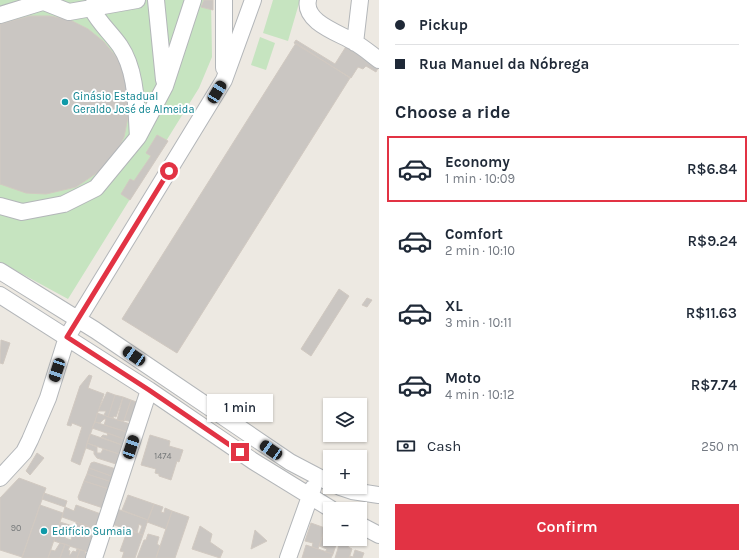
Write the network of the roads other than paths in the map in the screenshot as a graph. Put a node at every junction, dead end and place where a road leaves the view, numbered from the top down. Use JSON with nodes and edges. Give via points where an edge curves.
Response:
{"nodes":[{"id":1,"x":137,"y":0,"type":"edge"},
{"id":2,"x":156,"y":0,"type":"edge"},
{"id":3,"x":193,"y":0,"type":"edge"},
{"id":4,"x":224,"y":0,"type":"edge"},
{"id":5,"x":253,"y":0,"type":"edge"},
{"id":6,"x":308,"y":0,"type":"edge"},
{"id":7,"x":360,"y":0,"type":"edge"},
{"id":8,"x":46,"y":1,"type":"edge"},
{"id":9,"x":93,"y":4,"type":"edge"},
{"id":10,"x":0,"y":15,"type":"edge"},
{"id":11,"x":355,"y":43,"type":"junction"},
{"id":12,"x":379,"y":60,"type":"edge"},
{"id":13,"x":224,"y":80,"type":"junction"},
{"id":14,"x":165,"y":86,"type":"junction"},
{"id":15,"x":138,"y":137,"type":"junction"},
{"id":16,"x":0,"y":206,"type":"edge"},
{"id":17,"x":0,"y":271,"type":"edge"},
{"id":18,"x":0,"y":295,"type":"edge"},
{"id":19,"x":78,"y":319,"type":"junction"},
{"id":20,"x":67,"y":337,"type":"junction"},
{"id":21,"x":149,"y":390,"type":"junction"},
{"id":22,"x":264,"y":445,"type":"junction"},
{"id":23,"x":253,"y":461,"type":"junction"},
{"id":24,"x":0,"y":478,"type":"edge"},
{"id":25,"x":323,"y":480,"type":"edge"},
{"id":26,"x":367,"y":493,"type":"edge"},
{"id":27,"x":379,"y":495,"type":"edge"},
{"id":28,"x":310,"y":497,"type":"junction"},
{"id":29,"x":323,"y":504,"type":"edge"},
{"id":30,"x":367,"y":529,"type":"edge"},
{"id":31,"x":379,"y":535,"type":"edge"},
{"id":32,"x":94,"y":558,"type":"edge"},
{"id":33,"x":288,"y":558,"type":"edge"}],
"edges":[{"from":1,"to":9,"type":"street"},
{"from":2,"to":14,"type":"street"},
{"from":3,"to":14,"type":"street"},
{"from":4,"to":13,"type":"street"},
{"from":5,"to":13,"type":"street"},
{"from":6,"to":11,"type":"street","via":[[310,13],[317,21]]},
{"from":7,"to":11,"type":"street"},
{"from":8,"to":9,"type":"street","via":[[69,12]]},
{"from":8,"to":10,"type":"street"},
{"from":9,"to":15,"type":"street","via":[[96,16],[120,46],[128,62],[136,101]]},
{"from":11,"to":12,"type":"street"},
{"from":13,"to":19,"type":"street"},
{"from":14,"to":15,"type":"street"},
{"from":15,"to":16,"type":"street","via":[[96,188],[64,204],[22,212]]},
{"from":17,"to":19,"type":"street"},
{"from":18,"to":20,"type":"street"},
{"from":19,"to":20,"type":"street"},
{"from":19,"to":22,"type":"street"},
{"from":20,"to":21,"type":"street"},
{"from":20,"to":24,"type":"street","via":[[48,398],[30,440],[24,452]]},
{"from":21,"to":23,"type":"street"},
{"from":21,"to":32,"type":"street"},
{"from":22,"to":23,"type":"street"},
{"from":22,"to":25,"type":"street"},
{"from":23,"to":28,"type":"street"},
{"from":25,"to":28,"type":"street"},
{"from":26,"to":27,"type":"street"},
{"from":28,"to":29,"type":"street"},
{"from":28,"to":33,"type":"street"},
{"from":30,"to":31,"type":"street"}]}
